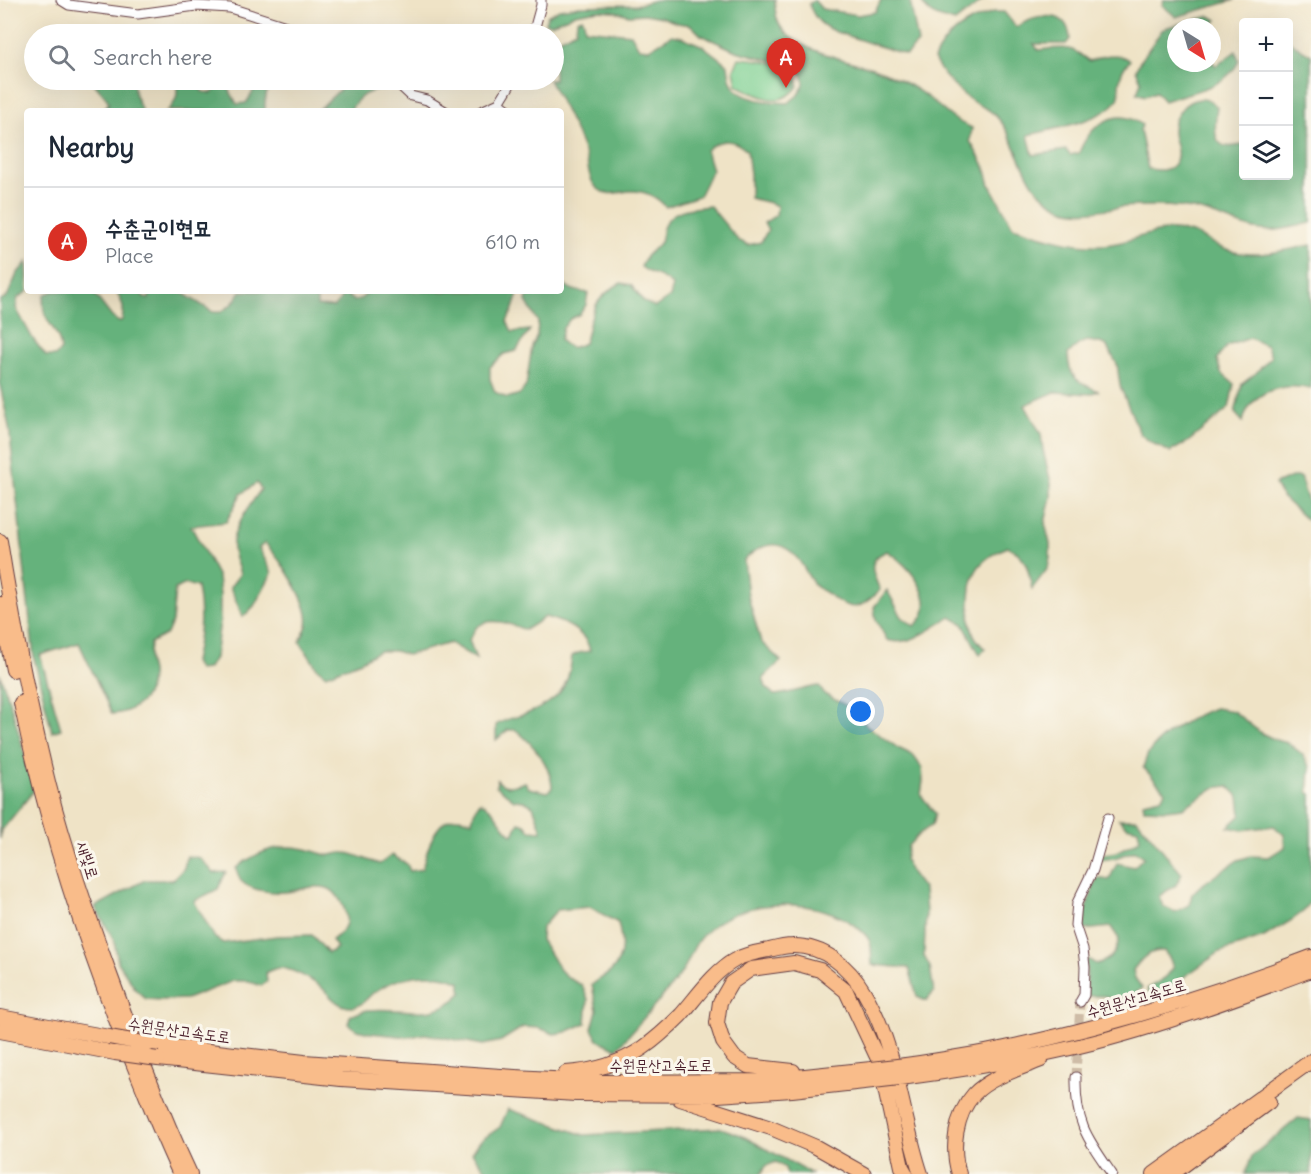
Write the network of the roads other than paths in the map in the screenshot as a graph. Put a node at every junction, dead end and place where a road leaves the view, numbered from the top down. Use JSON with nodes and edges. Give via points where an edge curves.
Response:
{"nodes":[{"id":1,"x":61,"y":0,"type":"edge"},
{"id":2,"x":541,"y":0,"type":"edge"},
{"id":3,"x":280,"y":24,"type":"edge"},
{"id":4,"x":536,"y":24,"type":"edge"},
{"id":5,"x":405,"y":90,"type":"edge"},
{"id":6,"x":507,"y":90,"type":"edge"},
{"id":7,"x":499,"y":103,"type":"junction"},
{"id":8,"x":441,"y":108,"type":"edge"},
{"id":9,"x":487,"y":108,"type":"edge"},
{"id":10,"x":506,"y":108,"type":"edge"},
{"id":11,"x":0,"y":541,"type":"edge"},
{"id":12,"x":0,"y":604,"type":"edge"},
{"id":13,"x":32,"y":733,"type":"junction"},
{"id":14,"x":1108,"y":818,"type":"dead end"},
{"id":15,"x":1311,"y":957,"type":"edge"},
{"id":16,"x":1311,"y":970,"type":"edge"},
{"id":17,"x":1080,"y":1002,"type":"tunnel mouth"},
{"id":18,"x":117,"y":1010,"type":"junction"},
{"id":19,"x":0,"y":1017,"type":"edge"},
{"id":20,"x":2,"y":1032,"type":"edge"},
{"id":21,"x":1068,"y":1049,"type":"junction"},
{"id":22,"x":1311,"y":1061,"type":"edge"},
{"id":23,"x":907,"y":1071,"type":"junction"},
{"id":24,"x":1311,"y":1072,"type":"edge"},
{"id":25,"x":829,"y":1074,"type":"junction"},
{"id":26,"x":872,"y":1075,"type":"junction"},
{"id":27,"x":515,"y":1077,"type":"junction"},
{"id":28,"x":1076,"y":1077,"type":"tunnel mouth"},
{"id":29,"x":669,"y":1096,"type":"junction"},
{"id":30,"x":180,"y":1174,"type":"edge"},
{"id":31,"x":190,"y":1174,"type":"edge"},
{"id":32,"x":864,"y":1174,"type":"edge"},
{"id":33,"x":906,"y":1174,"type":"edge"},
{"id":34,"x":921,"y":1174,"type":"edge"},
{"id":35,"x":958,"y":1174,"type":"edge"},
{"id":36,"x":1112,"y":1174,"type":"edge"},
{"id":37,"x":1154,"y":1174,"type":"edge"},
{"id":38,"x":1172,"y":1174,"type":"edge"}],
"edges":[{"from":1,"to":3,"type":"street","via":[[69,5],[138,14],[196,6],[230,8]]},
{"from":2,"to":4,"type":"street"},
{"from":5,"to":8,"type":"street"},
{"from":6,"to":7,"type":"street"},
{"from":7,"to":9,"type":"street"},
{"from":7,"to":10,"type":"street"},
{"from":11,"to":13,"type":"highway","name":"새빛로"},
{"from":12,"to":13,"type":"highway","name":"새빛로"},
{"from":13,"to":18,"type":"highway","name":"새빛로","via":[[42,800]]},
{"from":14,"to":17,"type":"street","via":[[1093,870],[1077,903],[1075,925],[1085,967]]},
{"from":15,"to":23,"type":"highway","name":"수원문산고속도로","via":[[1192,1000],[1085,1030]]},
{"from":16,"to":21,"type":"highway","name":"수원문산고속도로","via":[[1195,1011]]},
{"from":18,"to":30,"type":"highway","name":"새빛로"},
{"from":18,"to":31,"type":"highway","name":"새빛로"},
{"from":19,"to":27,"type":"highway","name":"수원문산고속도로","bridge":true,"via":[[149,1044],[304,1062]]},
{"from":20,"to":29,"type":"highway","name":"수원문산고속도로","bridge":true,"via":[[158,1059],[353,1080]]},
{"from":21,"to":23,"type":"highway","name":"수원문산고속도로","via":[[951,1071]]},
{"from":21,"to":35,"type":"highway","via":[[995,1080],[974,1094],[958,1123]]},
{"from":22,"to":37,"type":"highway"},
{"from":23,"to":26,"type":"highway","name":"수원문산고속도로","bridge":true},
{"from":24,"to":38,"type":"highway"},
{"from":25,"to":26,"type":"highway","name":"수원문산고속도로"},
{"from":25,"to":27,"type":"highway","name":"수원문산고속도로","via":[[758,1081],[608,1082]]},
{"from":25,"to":33,"type":"highway","via":[[748,1066],[734,1057],[723,1042],[717,1023],[720,1002],[731,983],[751,969],[794,963],[820,970],[846,991],[879,1061]]},
{"from":26,"to":29,"type":"highway","name":"수원문산고속도로","via":[[792,1090]]},
{"from":27,"to":34,"type":"highway","via":[[582,1072],[620,1062],[678,1018],[734,960],[792,945],[824,952],[847,968],[865,993],[882,1030]]},
{"from":28,"to":36,"type":"street","via":[[1080,1121]]},
{"from":29,"to":32,"type":"highway","via":[[780,1132]]}]}
